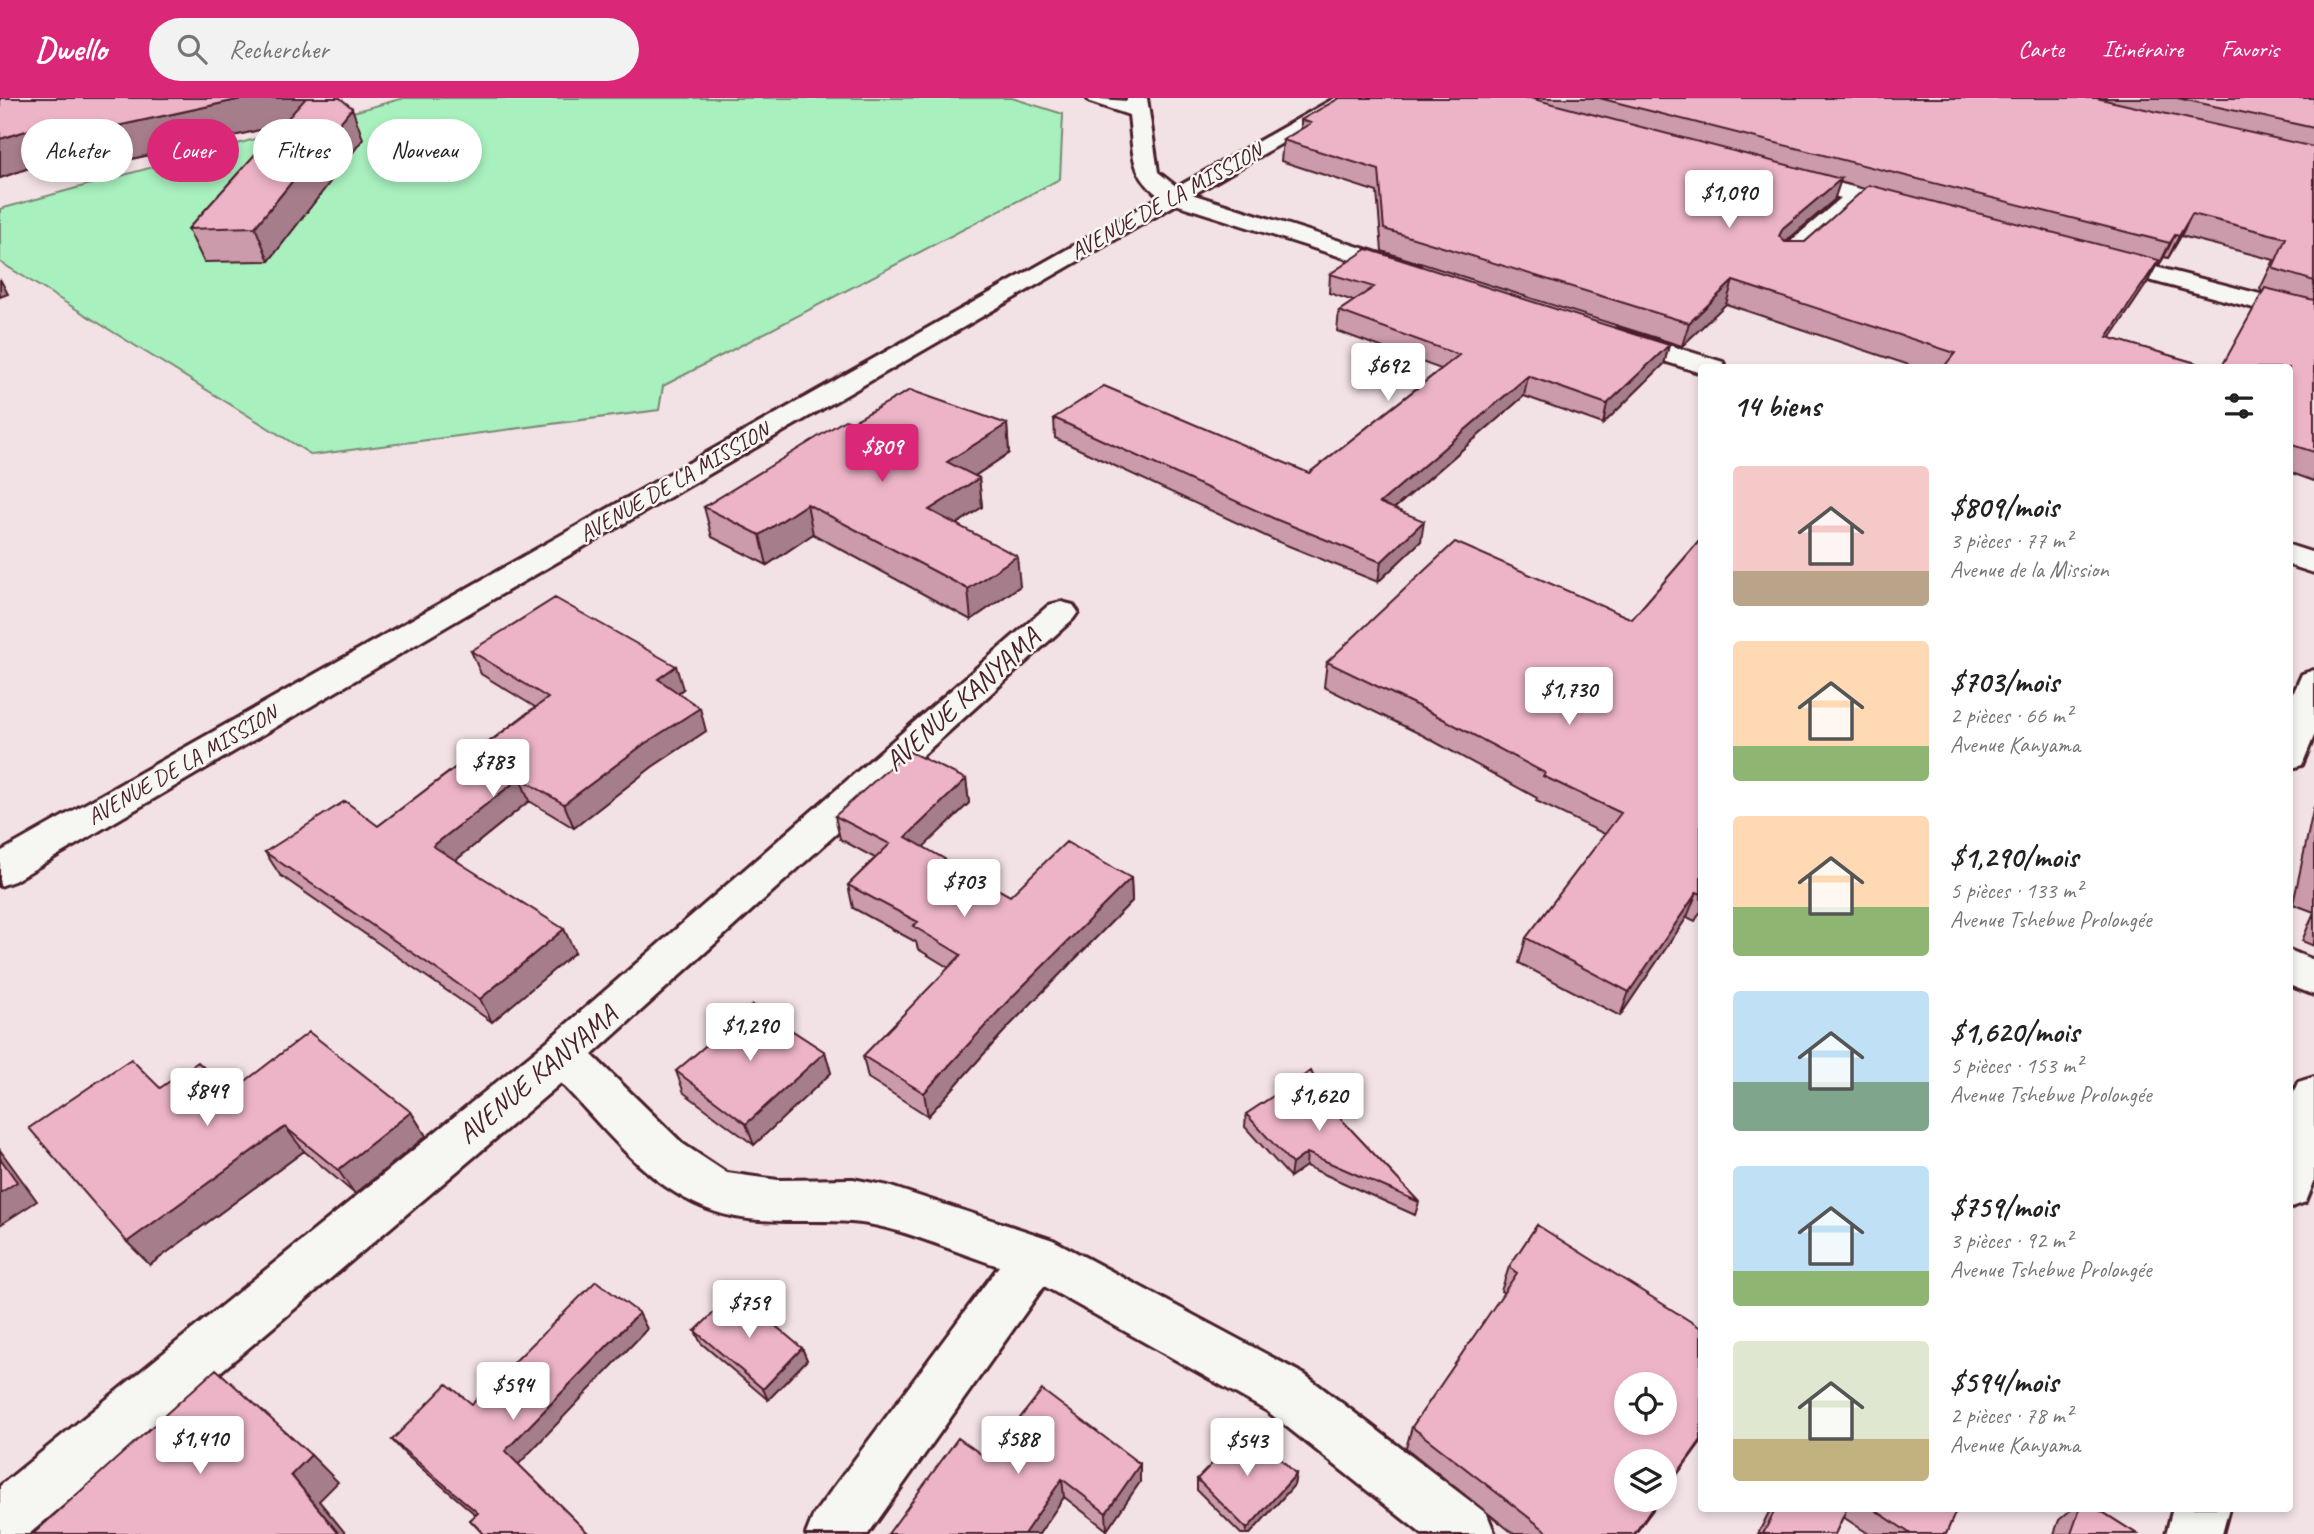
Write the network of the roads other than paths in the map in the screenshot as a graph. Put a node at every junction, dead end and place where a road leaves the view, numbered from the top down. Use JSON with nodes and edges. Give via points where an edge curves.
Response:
{"nodes":[{"id":1,"x":1097,"y":98,"type":"edge"},
{"id":2,"x":1350,"y":98,"type":"edge"},
{"id":3,"x":1137,"y":104,"type":"edge"},
{"id":4,"x":1765,"y":171,"type":"edge"},
{"id":5,"x":1858,"y":195,"type":"junction"},
{"id":6,"x":1174,"y":196,"type":"junction"},
{"id":7,"x":1925,"y":213,"type":"edge"},
{"id":8,"x":2073,"y":252,"type":"edge"},
{"id":9,"x":1787,"y":257,"type":"edge"},
{"id":10,"x":1437,"y":280,"type":"edge"},
{"id":11,"x":2314,"y":316,"type":"edge"},
{"id":12,"x":1595,"y":330,"type":"edge"},
{"id":13,"x":1701,"y":364,"type":"edge"},
{"id":14,"x":2293,"y":556,"type":"edge"},
{"id":15,"x":2314,"y":564,"type":"edge"},
{"id":16,"x":1061,"y":611,"type":"dead end"},
{"id":17,"x":2314,"y":682,"type":"edge"},
{"id":18,"x":2293,"y":744,"type":"edge"},
{"id":19,"x":0,"y":870,"type":"edge"},
{"id":20,"x":2293,"y":969,"type":"edge"},
{"id":21,"x":2314,"y":978,"type":"edge"},
{"id":22,"x":562,"y":1055,"type":"junction"},
{"id":23,"x":2314,"y":1096,"type":"edge"},
{"id":24,"x":2293,"y":1172,"type":"edge"},
{"id":25,"x":1036,"y":1256,"type":"junction"},
{"id":26,"x":2200,"y":1512,"type":"edge"},
{"id":27,"x":0,"y":1522,"type":"edge"},
{"id":28,"x":834,"y":1534,"type":"edge"},
{"id":29,"x":1467,"y":1534,"type":"edge"},
{"id":30,"x":2194,"y":1534,"type":"edge"}],
"edges":[{"from":1,"to":3,"type":"street"},
{"from":2,"to":6,"type":"street","name":"AVENUE DE LA MISSION"},
{"from":3,"to":6,"type":"street","via":[[1147,172]]},
{"from":4,"to":5,"type":"street"},
{"from":5,"to":7,"type":"street"},
{"from":5,"to":9,"type":"street"},
{"from":6,"to":10,"type":"street"},
{"from":6,"to":19,"type":"street","name":"AVENUE DE LA MISSION"},
{"from":8,"to":11,"type":"street"},
{"from":12,"to":13,"type":"street"},
{"from":14,"to":15,"type":"street"},
{"from":16,"to":22,"type":"street","name":"AVENUE KANYAMA"},
{"from":17,"to":18,"type":"street"},
{"from":20,"to":21,"type":"street"},
{"from":22,"to":25,"type":"street","via":[[666,1159],[710,1188],[734,1198],[778,1202],[853,1200]]},
{"from":22,"to":27,"type":"street","name":"AVENUE KANYAMA"},
{"from":23,"to":24,"type":"street"},
{"from":25,"to":28,"type":"street"},
{"from":25,"to":29,"type":"street","via":[[1286,1393]]},
{"from":26,"to":30,"type":"street"}]}
